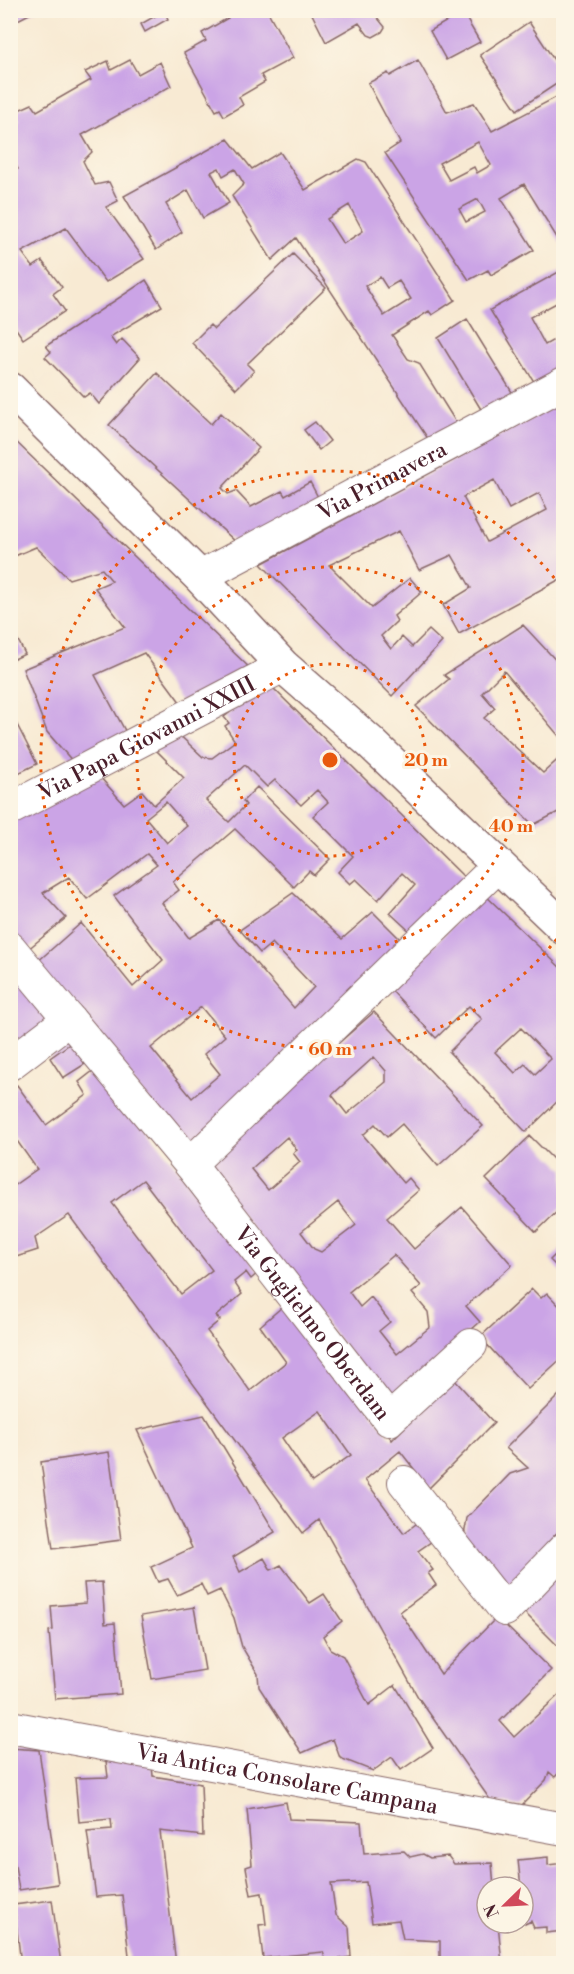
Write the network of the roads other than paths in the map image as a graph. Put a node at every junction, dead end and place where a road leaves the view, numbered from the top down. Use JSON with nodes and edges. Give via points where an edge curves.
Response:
{"nodes":[{"id":1,"x":564,"y":383,"type":"edge"},
{"id":2,"x":10,"y":389,"type":"edge"},
{"id":3,"x":200,"y":577,"type":"junction"},
{"id":4,"x":283,"y":666,"type":"junction"},
{"id":5,"x":10,"y":809,"type":"edge"},
{"id":6,"x":498,"y":866,"type":"junction"},
{"id":7,"x":564,"y":928,"type":"edge"},
{"id":8,"x":10,"y":948,"type":"edge"},
{"id":9,"x":69,"y":1019,"type":"junction"},
{"id":10,"x":10,"y":1064,"type":"edge"},
{"id":11,"x":190,"y":1164,"type":"junction"},
{"id":12,"x":471,"y":1345,"type":"dead end"},
{"id":13,"x":404,"y":1482,"type":"dead end"},
{"id":14,"x":564,"y":1549,"type":"edge"},
{"id":15,"x":10,"y":1727,"type":"edge"},
{"id":16,"x":564,"y":1829,"type":"edge"}],
"edges":[{"from":1,"to":3,"type":"street","name":"Via Primavera"},
{"from":2,"to":3,"type":"main road"},
{"from":3,"to":4,"type":"main road"},
{"from":4,"to":5,"type":"street","name":"Via Papa Giovanni XXIII"},
{"from":4,"to":6,"type":"main road","via":[[370,742]]},
{"from":6,"to":7,"type":"main road"},
{"from":6,"to":11,"type":"street"},
{"from":8,"to":9,"type":"street","name":"Via Guglielmo Oberdam"},
{"from":9,"to":10,"type":"street"},
{"from":9,"to":11,"type":"street","name":"Via Guglielmo Oberdam"},
{"from":11,"to":12,"type":"street","name":"Via Guglielmo Oberdam","via":[[388,1420]]},
{"from":13,"to":14,"type":"street","via":[[505,1610]]},
{"from":15,"to":16,"type":"street","name":"Via Antica Consolare Campana"}]}
